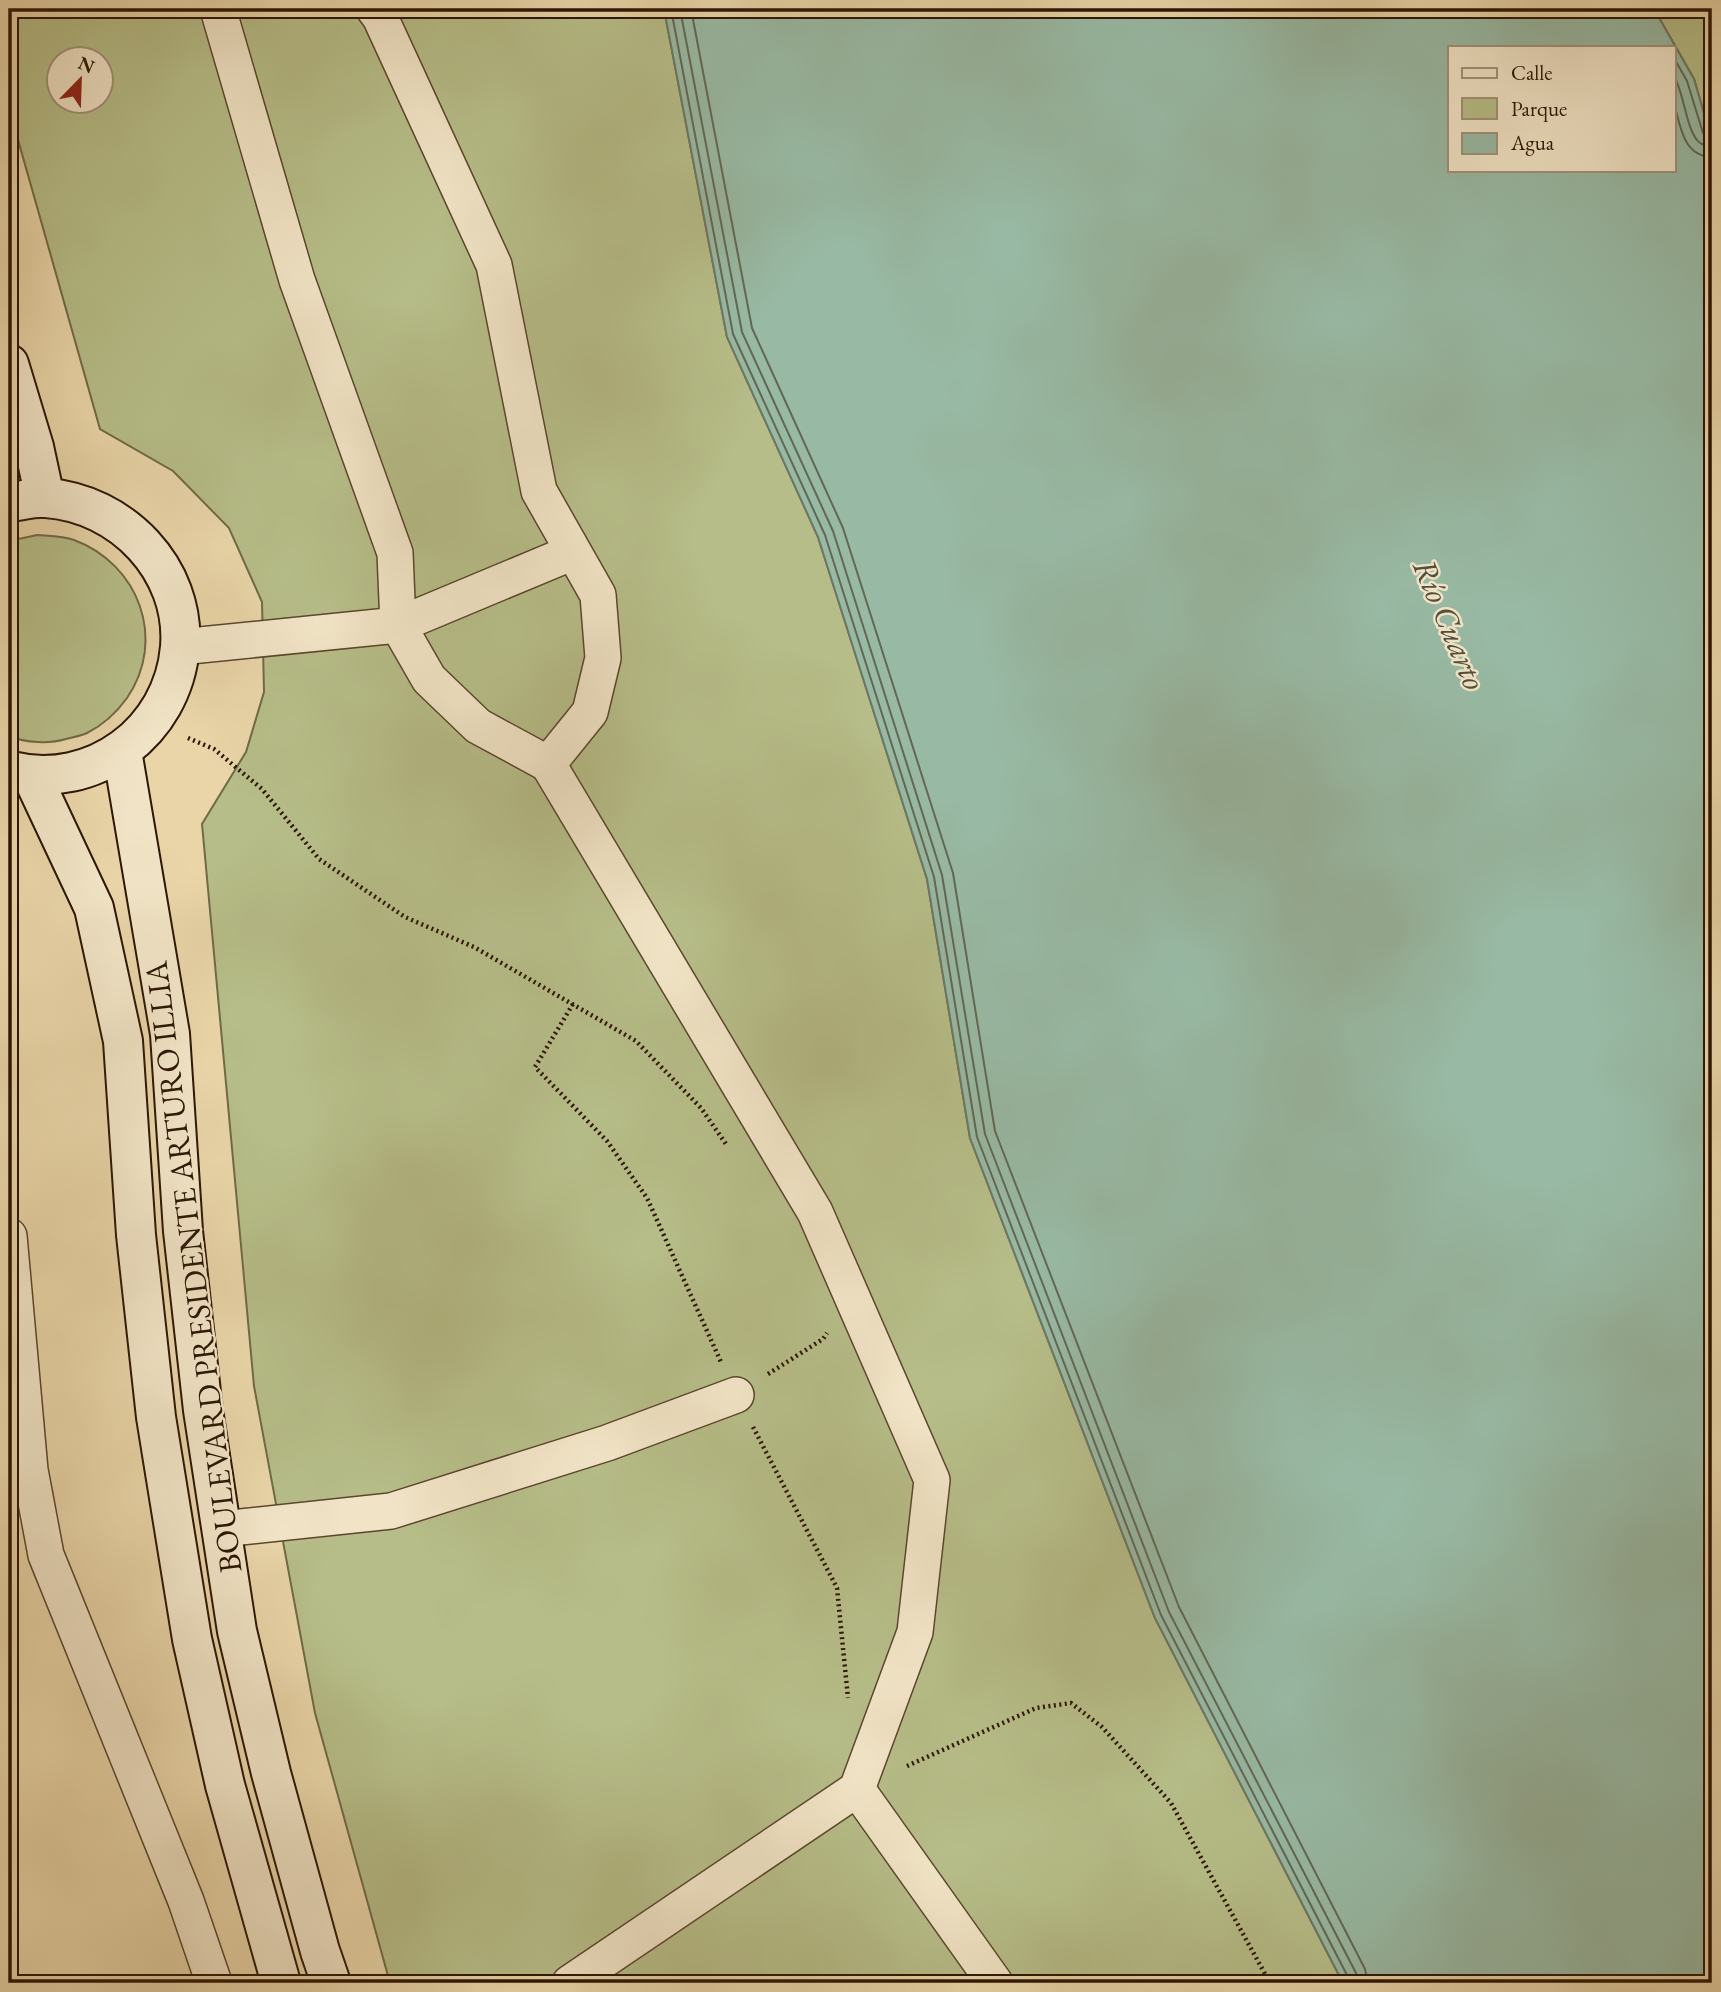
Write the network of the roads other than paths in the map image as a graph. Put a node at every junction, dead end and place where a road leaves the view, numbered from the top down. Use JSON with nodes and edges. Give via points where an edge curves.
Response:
{"nodes":[{"id":1,"x":218,"y":9,"type":"edge"},
{"id":2,"x":374,"y":9,"type":"edge"},
{"id":3,"x":9,"y":364,"type":"edge"},
{"id":4,"x":27,"y":500,"type":"edge"},
{"id":5,"x":573,"y":552,"type":"junction"},
{"id":6,"x":398,"y":625,"type":"junction"},
{"id":7,"x":180,"y":647,"type":"junction"},
{"id":8,"x":121,"y":751,"type":"junction"},
{"id":9,"x":548,"y":764,"type":"junction"},
{"id":10,"x":20,"y":773,"type":"edge"},
{"id":11,"x":9,"y":1236,"type":"edge"},
{"id":12,"x":736,"y":1395,"type":"road end"},
{"id":13,"x":20,"y":1482,"type":"edge"},
{"id":14,"x":222,"y":1529,"type":"junction"},
{"id":15,"x":857,"y":1788,"type":"junction"},
{"id":16,"x":214,"y":1983,"type":"edge"},
{"id":17,"x":281,"y":1983,"type":"edge"},
{"id":18,"x":331,"y":1983,"type":"edge"},
{"id":19,"x":570,"y":1983,"type":"edge"},
{"id":20,"x":995,"y":1983,"type":"edge"}],
"edges":[{"from":1,"to":6,"type":"street","via":[[297,280],[396,553]]},
{"from":2,"to":5,"type":"street","via":[[494,265],[538,491]]},
{"from":3,"to":4,"type":"main road","via":[[34,447]]},
{"from":4,"to":7,"type":"main road","via":[[89,507],[129,529],[159,563],[177,606]]},
{"from":5,"to":6,"type":"street"},
{"from":5,"to":9,"type":"street","via":[[598,595],[603,658],[590,712]]},
{"from":6,"to":7,"type":"street"},
{"from":6,"to":9,"type":"street","via":[[429,679],[478,726]]},
{"from":7,"to":8,"type":"main road","via":[[171,687],[152,722]]},
{"from":8,"to":10,"type":"main road","via":[[97,765],[69,773]]},
{"from":8,"to":14,"type":"main road","name":"BOULEVARD PRESIDENTE ARTURO ILLIA","via":[[170,1034],[183,1231]]},
{"from":9,"to":15,"type":"street","via":[[815,1212],[932,1480],[915,1632]]},
{"from":10,"to":17,"type":"main road","name":"BOULEVARD PRESIDENTE ARTURO ILLIA","via":[[94,908],[123,1041],[136,1235],[155,1404],[191,1639],[225,1785]]},
{"from":11,"to":13,"type":"street"},
{"from":12,"to":14,"type":"street","via":[[607,1443],[391,1511]]},
{"from":13,"to":16,"type":"street"},
{"from":14,"to":18,"type":"main road","name":"BOULEVARD PRESIDENTE ARTURO ILLIA","via":[[237,1631],[271,1773]]},
{"from":15,"to":19,"type":"street"},
{"from":15,"to":20,"type":"street"}]}
